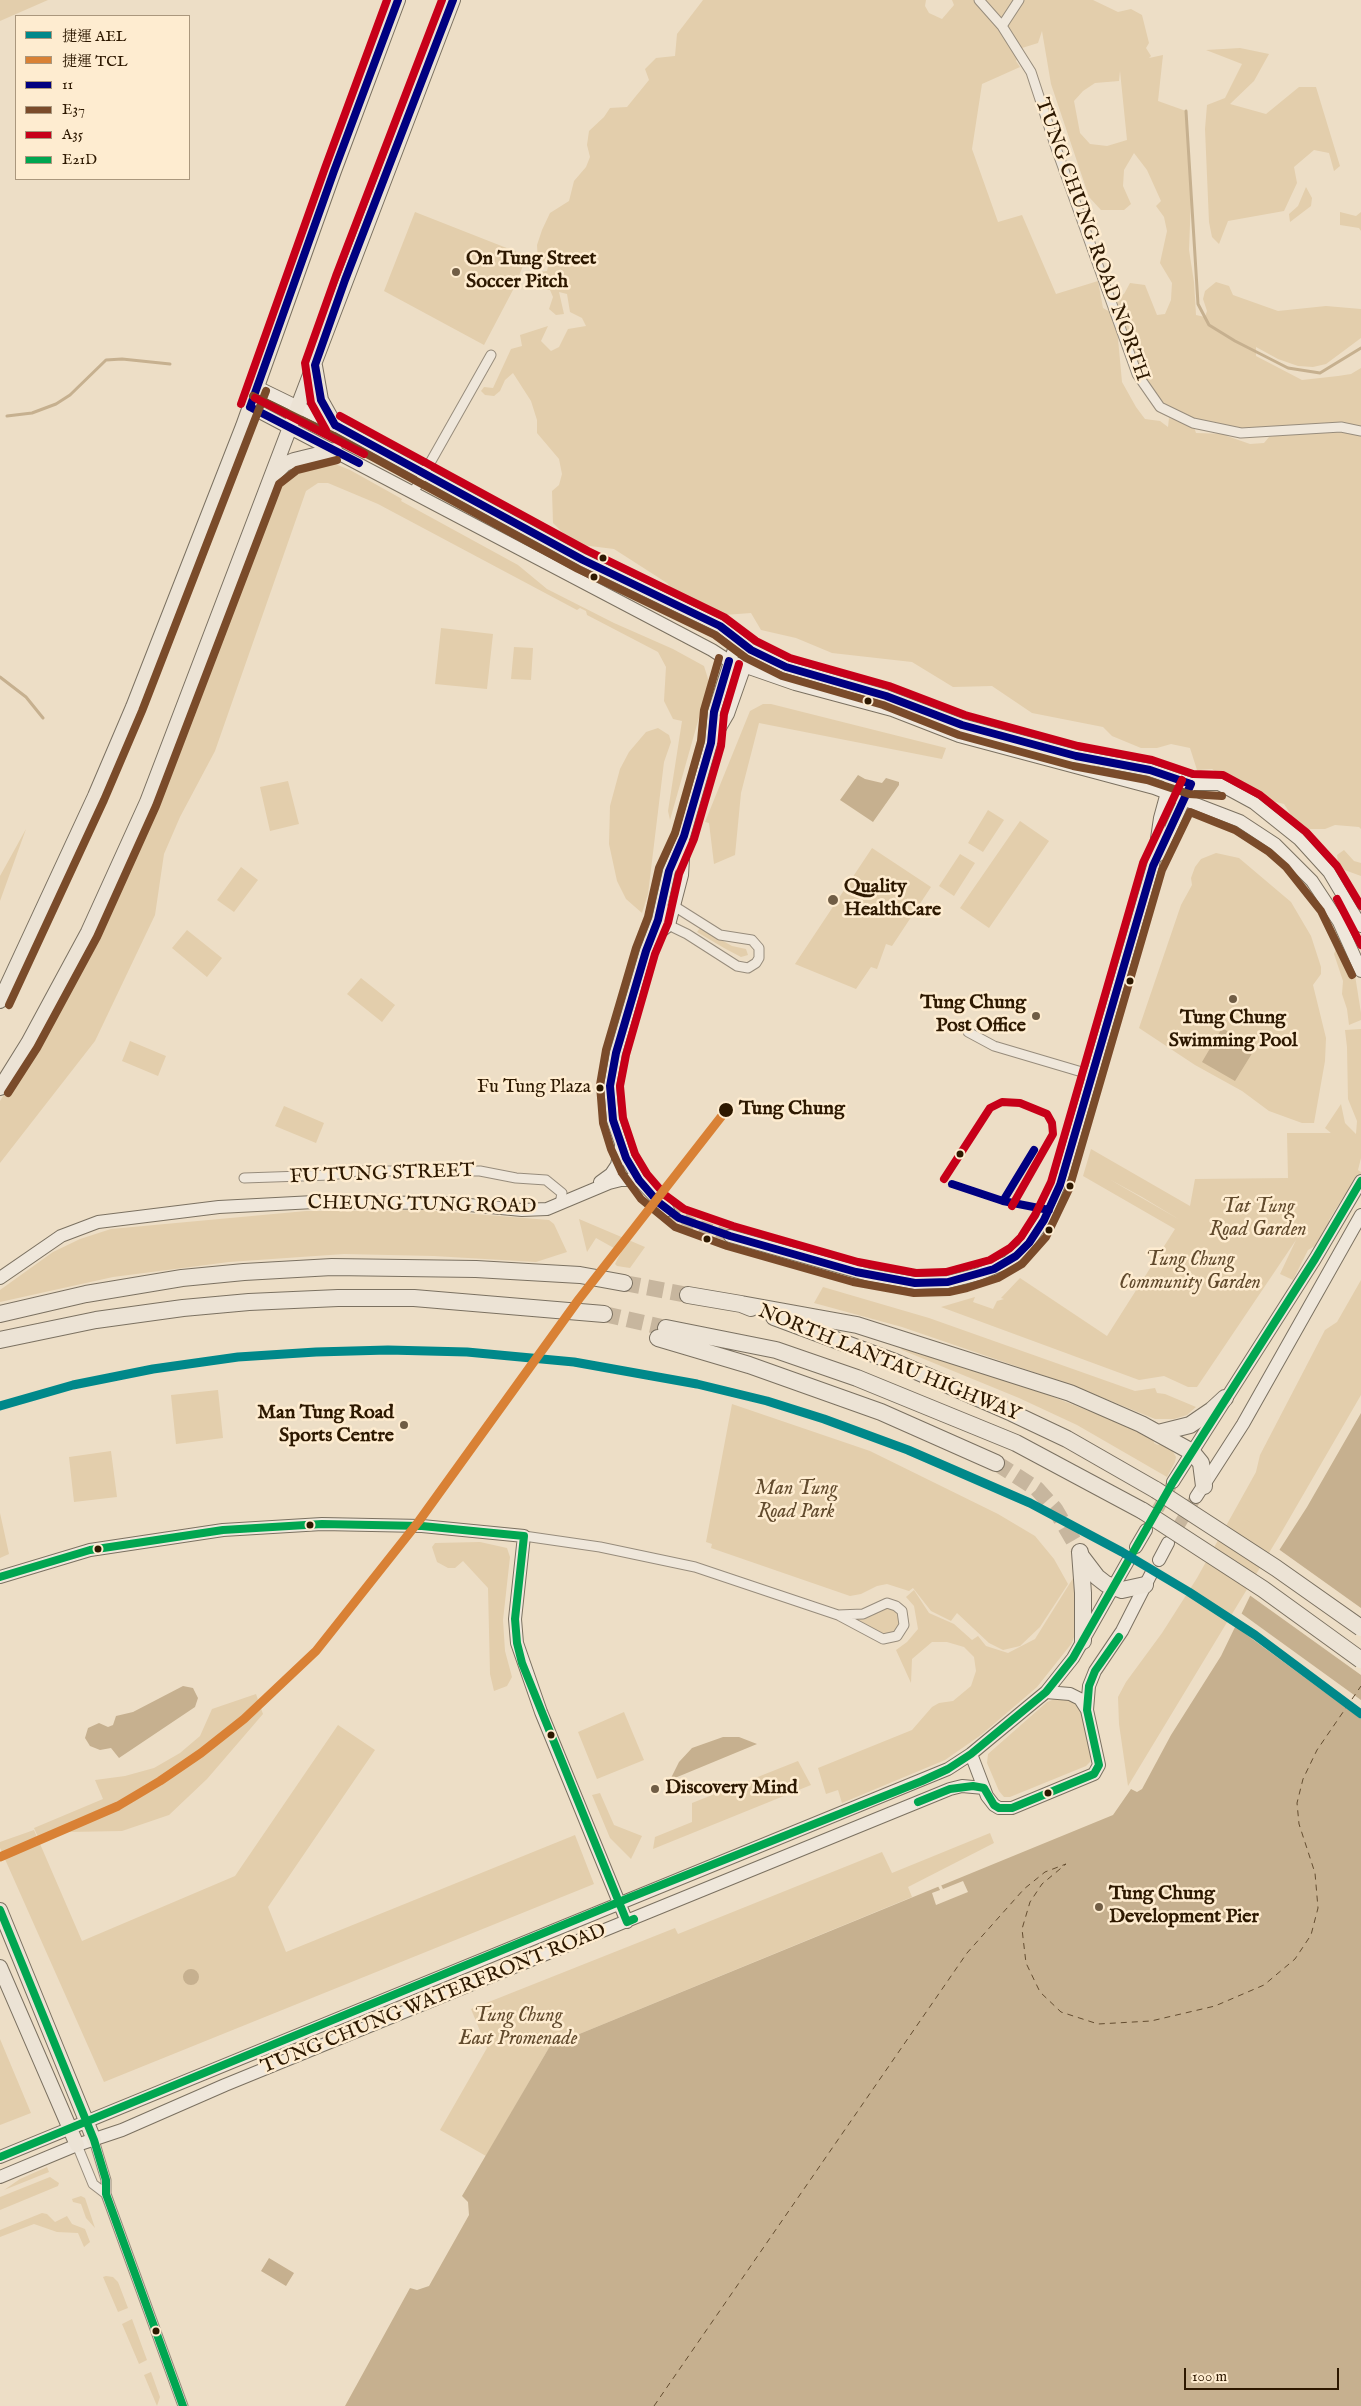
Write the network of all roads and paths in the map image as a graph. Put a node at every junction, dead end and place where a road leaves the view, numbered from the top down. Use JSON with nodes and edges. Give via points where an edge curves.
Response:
{"nodes":[{"id":1,"x":398,"y":0,"type":"edge"},
{"id":2,"x":453,"y":0,"type":"edge"},
{"id":3,"x":978,"y":0,"type":"edge"},
{"id":4,"x":1019,"y":0,"type":"edge"},
{"id":5,"x":1002,"y":26,"type":"junction"},
{"id":6,"x":491,"y":355,"type":"dead end"},
{"id":7,"x":315,"y":365,"type":"junction"},
{"id":8,"x":257,"y":387,"type":"junction"},
{"id":9,"x":298,"y":406,"type":"junction"},
{"id":10,"x":250,"y":407,"type":"junction"},
{"id":11,"x":335,"y":425,"type":"junction"},
{"id":12,"x":291,"y":426,"type":"junction"},
{"id":13,"x":1361,"y":431,"type":"edge"},
{"id":14,"x":335,"y":450,"type":"junction"},
{"id":15,"x":425,"y":472,"type":"junction"},
{"id":16,"x":270,"y":478,"type":"junction"},
{"id":17,"x":413,"y":493,"type":"junction"},
{"id":18,"x":737,"y":640,"type":"junction"},
{"id":19,"x":751,"y":650,"type":"junction"},
{"id":20,"x":729,"y":661,"type":"junction"},
{"id":21,"x":745,"y":667,"type":"junction"},
{"id":22,"x":711,"y":743,"type":"junction"},
{"id":23,"x":1172,"y":778,"type":"junction"},
{"id":24,"x":1191,"y":784,"type":"junction"},
{"id":25,"x":1167,"y":792,"type":"junction"},
{"id":26,"x":1185,"y":799,"type":"junction"},
{"id":27,"x":684,"y":836,"type":"junction"},
{"id":28,"x":1153,"y":866,"type":"junction"},
{"id":29,"x":674,"y":906,"type":"junction"},
{"id":30,"x":663,"y":922,"type":"junction"},
{"id":31,"x":1361,"y":926,"type":"edge"},
{"id":32,"x":1361,"y":971,"type":"edge"},
{"id":33,"x":0,"y":1001,"type":"edge"},
{"id":34,"x":968,"y":1032,"type":"dead end"},
{"id":35,"x":1092,"y":1075,"type":"junction"},
{"id":36,"x":0,"y":1088,"type":"edge"},
{"id":37,"x":621,"y":1146,"type":"junction"},
{"id":38,"x":244,"y":1178,"type":"dead end"},
{"id":39,"x":639,"y":1180,"type":"junction"},
{"id":40,"x":1361,"y":1181,"type":"edge"},
{"id":41,"x":588,"y":1191,"type":"junction"},
{"id":42,"x":560,"y":1204,"type":"junction"},
{"id":43,"x":668,"y":1210,"type":"tunnel mouth"},
{"id":44,"x":1361,"y":1215,"type":"edge"},
{"id":45,"x":730,"y":1236,"type":"tunnel mouth"},
{"id":46,"x":0,"y":1278,"type":"edge"},
{"id":47,"x":624,"y":1283,"type":"tunnel mouth"},
{"id":48,"x":688,"y":1295,"type":"tunnel mouth"},
{"id":49,"x":741,"y":1304,"type":"junction"},
{"id":50,"x":0,"y":1314,"type":"edge"},
{"id":51,"x":602,"y":1318,"type":"tunnel mouth"},
{"id":52,"x":0,"y":1340,"type":"edge"},
{"id":53,"x":1225,"y":1398,"type":"junction"},
{"id":54,"x":1158,"y":1433,"type":"junction"},
{"id":55,"x":1192,"y":1452,"type":"junction"},
{"id":56,"x":996,"y":1463,"type":"tunnel mouth"},
{"id":57,"x":1173,"y":1482,"type":"tunnel mouth"},
{"id":58,"x":1200,"y":1492,"type":"joint"},
{"id":59,"x":1146,"y":1530,"type":"tunnel mouth"},
{"id":60,"x":524,"y":1536,"type":"junction"},
{"id":61,"x":1168,"y":1543,"type":"tunnel mouth"},
{"id":62,"x":1136,"y":1547,"type":"dead end"},
{"id":63,"x":1159,"y":1560,"type":"dead end"},
{"id":64,"x":1128,"y":1561,"type":"dead end"},
{"id":65,"x":0,"y":1578,"type":"edge"},
{"id":66,"x":1148,"y":1579,"type":"joint"},
{"id":67,"x":1114,"y":1588,"type":"junction"},
{"id":68,"x":838,"y":1615,"type":"junction"},
{"id":69,"x":1361,"y":1628,"type":"edge"},
{"id":70,"x":1083,"y":1641,"type":"junction"},
{"id":71,"x":1361,"y":1660,"type":"edge"},
{"id":72,"x":1046,"y":1692,"type":"junction"},
{"id":73,"x":1087,"y":1710,"type":"junction"},
{"id":74,"x":971,"y":1754,"type":"junction"},
{"id":75,"x":984,"y":1788,"type":"junction"},
{"id":76,"x":618,"y":1902,"type":"junction"},
{"id":77,"x":0,"y":1910,"type":"edge"},
{"id":78,"x":627,"y":1922,"type":"junction"},
{"id":79,"x":0,"y":1967,"type":"edge"},
{"id":80,"x":86,"y":2121,"type":"junction"},
{"id":81,"x":70,"y":2128,"type":"junction"},
{"id":82,"x":94,"y":2140,"type":"junction"},
{"id":83,"x":77,"y":2145,"type":"junction"},
{"id":84,"x":0,"y":2157,"type":"edge"},
{"id":85,"x":0,"y":2176,"type":"edge"},
{"id":86,"x":106,"y":2194,"type":"junction"},
{"id":87,"x":183,"y":2406,"type":"edge"}],
"edges":[{"from":1,"to":8,"type":"main road"},
{"from":2,"to":7,"type":"main road","via":[[348,270]]},
{"from":3,"to":5,"type":"street","name":"TUNG CHUNG ROAD NORTH"},
{"from":4,"to":5,"type":"street"},
{"from":5,"to":13,"type":"street","name":"TUNG CHUNG ROAD NORTH","via":[[1031,72],[1137,374],[1160,407],[1193,423],[1241,433],[1341,427]]},
{"from":6,"to":15,"type":"street"},
{"from":7,"to":9,"type":"main road"},
{"from":7,"to":11,"type":"main road","via":[[321,400]]},
{"from":8,"to":9,"type":"main road"},
{"from":8,"to":10,"type":"main road"},
{"from":9,"to":11,"type":"main road"},
{"from":9,"to":12,"type":"main road"},
{"from":10,"to":12,"type":"main road"},
{"from":10,"to":33,"type":"main road","via":[[129,716]]},
{"from":11,"to":15,"type":"main road"},
{"from":12,"to":14,"type":"main road"},
{"from":12,"to":16,"type":"main road"},
{"from":14,"to":16,"type":"main road","via":[[294,460]]},
{"from":14,"to":17,"type":"main road"},
{"from":15,"to":17,"type":"street"},
{"from":15,"to":18,"type":"main road","via":[[583,560],[720,626]]},
{"from":16,"to":36,"type":"main road","via":[[147,802],[88,932]]},
{"from":17,"to":20,"type":"main road"},
{"from":18,"to":19,"type":"main road"},
{"from":18,"to":20,"type":"main road"},
{"from":19,"to":21,"type":"main road"},
{"from":19,"to":23,"type":"main road","via":[[786,667],[886,696],[962,725]]},
{"from":20,"to":21,"type":"main road"},
{"from":20,"to":22,"type":"main road","via":[[714,712]]},
{"from":21,"to":22,"type":"main road","via":[[728,714]]},
{"from":21,"to":25,"type":"main road","via":[[892,710],[959,736]]},
{"from":22,"to":27,"type":"main road"},
{"from":23,"to":24,"type":"main road"},
{"from":23,"to":25,"type":"main road"},
{"from":24,"to":26,"type":"main road"},
{"from":24,"to":31,"type":"main road","via":[[1219,784],[1254,803],[1283,825],[1329,872]]},
{"from":25,"to":26,"type":"main road"},
{"from":25,"to":28,"type":"main road"},
{"from":26,"to":28,"type":"main road"},
{"from":26,"to":32,"type":"main road","via":[[1240,821],[1293,860],[1330,906]]},
{"from":27,"to":29,"type":"main road","via":[[682,875]]},
{"from":27,"to":30,"type":"main road","via":[[669,871]]},
{"from":28,"to":35,"type":"main road"},
{"from":29,"to":30,"type":"main road"},
{"from":29,"to":30,"type":"street","via":[[720,935],[752,940],[759,948],[759,958],[752,966],[742,968]]},
{"from":30,"to":37,"type":"main road","via":[[650,940],[613,1066],[611,1108]]},
{"from":34,"to":35,"type":"street","via":[[994,1046]]},
{"from":35,"to":45,"type":"main road","via":[[1060,1185],[1044,1220],[1024,1249],[1008,1262],[948,1282],[902,1282]]},
{"from":37,"to":39,"type":"main road"},
{"from":37,"to":41,"type":"main road","via":[[614,1171]]},
{"from":38,"to":42,"type":"street","name":"FU TUNG STREET","via":[[331,1176],[357,1172],[480,1171],[546,1180],[562,1193]]},
{"from":39,"to":41,"type":"main road","via":[[621,1180]]},
{"from":39,"to":43,"type":"main road"},
{"from":40,"to":53,"type":"main road"},
{"from":41,"to":42,"type":"main road"},
{"from":42,"to":46,"type":"main road","name":"CHEUNG TUNG ROAD","via":[[522,1210],[448,1203],[314,1202],[145,1215],[82,1227],[61,1236]]},
{"from":44,"to":58,"type":"main road","via":[[1243,1424]]},
{"from":47,"to":50,"type":"highway","via":[[580,1275],[476,1269],[332,1267],[182,1278],[86,1294]]},
{"from":48,"to":49,"type":"highway","name":"NORTH LANTAU HIGHWAY"},
{"from":49,"to":54,"type":"highway","via":[[871,1328],[1070,1393]]},
{"from":49,"to":69,"type":"highway","name":"NORTH LANTAU HIGHWAY","bridge":true,"via":[[895,1362],[1067,1439],[1156,1490]]},
{"from":51,"to":52,"type":"highway","via":[[545,1308],[414,1298],[338,1298],[248,1302],[105,1318]]},
{"from":53,"to":54,"type":"highway","via":[[1190,1425]]},
{"from":53,"to":55,"type":"main road"},
{"from":54,"to":55,"type":"highway"},
{"from":55,"to":57,"type":"main road"},
{"from":55,"to":58,"type":"highway","via":[[1201,1463]]},
{"from":56,"to":71,"type":"highway","name":"NORTH LANTAU HIGHWAY","bridge":true,"via":[[880,1412],[662,1333],[776,1350],[850,1375],[1016,1443],[1143,1511],[1263,1589]]},
{"from":59,"to":62,"type":"main road"},
{"from":60,"to":65,"type":"main road","via":[[422,1526],[331,1524],[223,1530],[90,1550]]},
{"from":60,"to":68,"type":"street","via":[[696,1566]]},
{"from":60,"to":76,"type":"main road","via":[[515,1619],[519,1649]]},
{"from":61,"to":63,"type":"main road"},
{"from":64,"to":67,"type":"main road","name":"TUNG CHUNG WATERFRONT ROAD"},
{"from":66,"to":67,"type":"highway","via":[[1130,1590]]},
{"from":66,"to":73,"type":"main road","via":[[1122,1631],[1091,1678]]},
{"from":67,"to":70,"type":"main road","name":"TUNG CHUNG WATERFRONT ROAD"},
{"from":67,"to":70,"type":"highway","via":[[1097,1577],[1081,1554]]},
{"from":68,"to":68,"type":"street","via":[[863,1614],[888,1603],[902,1611],[904,1625],[897,1636],[883,1639]]},
{"from":70,"to":72,"type":"main road","name":"TUNG CHUNG WATERFRONT ROAD"},
{"from":72,"to":73,"type":"main road","via":[[1070,1694],[1080,1699]]},
{"from":72,"to":74,"type":"main road","name":"TUNG CHUNG WATERFRONT ROAD"},
{"from":73,"to":75,"type":"main road","via":[[1099,1765],[1094,1774],[1006,1809],[994,1806]]},
{"from":74,"to":75,"type":"main road"},
{"from":74,"to":76,"type":"main road","name":"TUNG CHUNG WATERFRONT ROAD","via":[[922,1781]]},
{"from":75,"to":78,"type":"main road","name":"TUNG CHUNG WATERFRONT ROAD","via":[[962,1786],[950,1789]]},
{"from":76,"to":78,"type":"main road"},
{"from":76,"to":80,"type":"main road","name":"TUNG CHUNG WATERFRONT ROAD"},
{"from":77,"to":80,"type":"main road"},
{"from":78,"to":82,"type":"main road","name":"TUNG CHUNG WATERFRONT ROAD"},
{"from":79,"to":81,"type":"main road"},
{"from":80,"to":81,"type":"main road","name":"TUNG CHUNG WATERFRONT ROAD"},
{"from":80,"to":82,"type":"main road"},
{"from":81,"to":83,"type":"main road"},
{"from":81,"to":84,"type":"main road","name":"TUNG CHUNG WATERFRONT ROAD"},
{"from":82,"to":83,"type":"main road","name":"TUNG CHUNG WATERFRONT ROAD"},
{"from":82,"to":86,"type":"street","via":[[106,2180]]},
{"from":83,"to":85,"type":"main road","name":"TUNG CHUNG WATERFRONT ROAD"},
{"from":83,"to":86,"type":"street","via":[[93,2184]]},
{"from":86,"to":87,"type":"street"}]}
